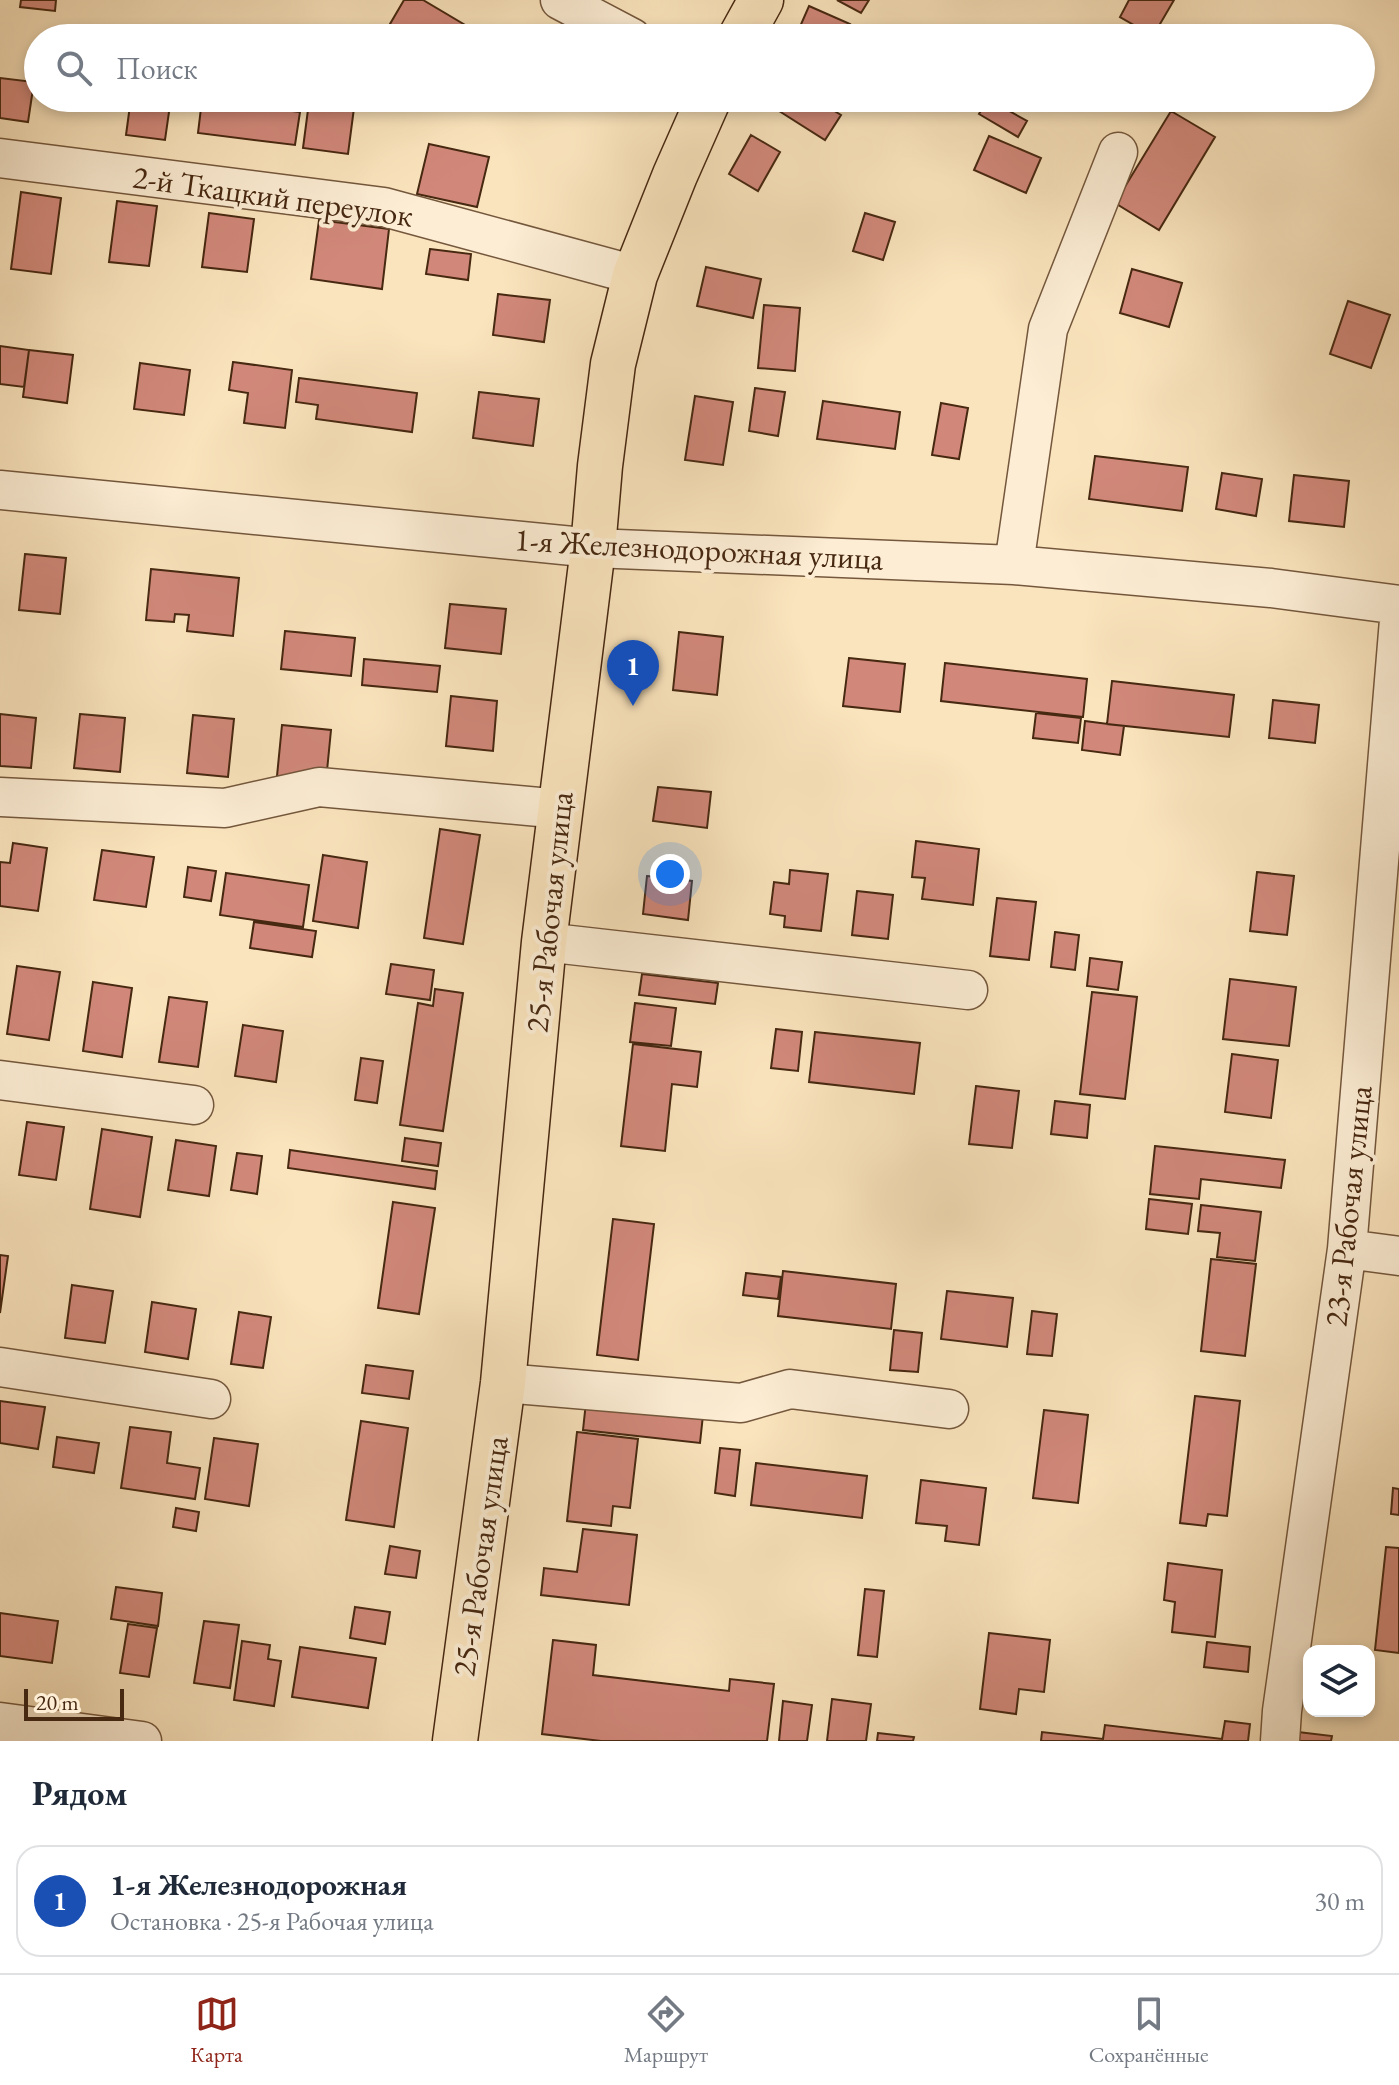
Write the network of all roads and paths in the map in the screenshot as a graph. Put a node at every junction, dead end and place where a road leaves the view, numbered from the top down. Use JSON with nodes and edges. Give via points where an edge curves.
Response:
{"nodes":[{"id":1,"x":560,"y":0,"type":"edge"},
{"id":2,"x":761,"y":0,"type":"edge"},
{"id":3,"x":605,"y":24,"type":"edge"},
{"id":4,"x":748,"y":24,"type":"edge"},
{"id":5,"x":703,"y":112,"type":"edge"},
{"id":6,"x":1118,"y":152,"type":"dead end"},
{"id":7,"x":0,"y":158,"type":"edge"},
{"id":8,"x":635,"y":275,"type":"junction"},
{"id":9,"x":0,"y":490,"type":"edge"},
{"id":10,"x":593,"y":548,"type":"junction"},
{"id":11,"x":1014,"y":565,"type":"junction"},
{"id":12,"x":1399,"y":605,"type":"edge"},
{"id":13,"x":1399,"y":620,"type":"edge"},
{"id":14,"x":0,"y":797,"type":"edge"},
{"id":15,"x":561,"y":809,"type":"junction"},
{"id":16,"x":544,"y":942,"type":"junction"},
{"id":17,"x":968,"y":990,"type":"dead end"},
{"id":18,"x":0,"y":1080,"type":"edge"},
{"id":19,"x":194,"y":1105,"type":"dead end"},
{"id":20,"x":1347,"y":1249,"type":"junction"},
{"id":21,"x":1399,"y":1256,"type":"edge"},
{"id":22,"x":0,"y":1367,"type":"edge"},
{"id":23,"x":503,"y":1383,"type":"junction"},
{"id":24,"x":211,"y":1399,"type":"dead end"},
{"id":25,"x":949,"y":1409,"type":"dead end"},
{"id":26,"x":0,"y":1722,"type":"edge"},
{"id":27,"x":142,"y":1741,"type":"edge"},
{"id":28,"x":455,"y":1741,"type":"edge"},
{"id":29,"x":1280,"y":1741,"type":"edge"}],
"edges":[{"from":1,"to":3,"type":"street"},
{"from":2,"to":4,"type":"main road"},
{"from":5,"to":8,"type":"main road","name":"25-я Рабочая улица"},
{"from":6,"to":11,"type":"street","via":[[1048,329]]},
{"from":7,"to":8,"type":"street","name":"2-й Ткацкий переулок","via":[[384,207]]},
{"from":8,"to":10,"type":"main road","name":"25-я Рабочая улица","via":[[613,364]]},
{"from":9,"to":10,"type":"street","name":"1-я Железнодорожная улица"},
{"from":10,"to":11,"type":"street","name":"1-я Железнодорожная улица"},
{"from":10,"to":15,"type":"main road","name":"25-я Рабочая улица"},
{"from":11,"to":12,"type":"street","name":"1-я Железнодорожная улица"},
{"from":13,"to":20,"type":"street","name":"23-я Рабочая улица"},
{"from":14,"to":15,"type":"street","via":[[225,808],[319,787]]},
{"from":15,"to":16,"type":"main road","name":"25-я Рабочая улица"},
{"from":16,"to":17,"type":"street"},
{"from":16,"to":23,"type":"main road","name":"25-я Рабочая улица"},
{"from":18,"to":19,"type":"street"},
{"from":20,"to":21,"type":"street"},
{"from":20,"to":29,"type":"street","name":"23-я Рабочая улица"},
{"from":22,"to":24,"type":"street"},
{"from":23,"to":25,"type":"street","via":[[741,1403],[790,1389]]},
{"from":23,"to":28,"type":"main road","name":"25-я Рабочая улица"},
{"from":26,"to":27,"type":"street"}]}
